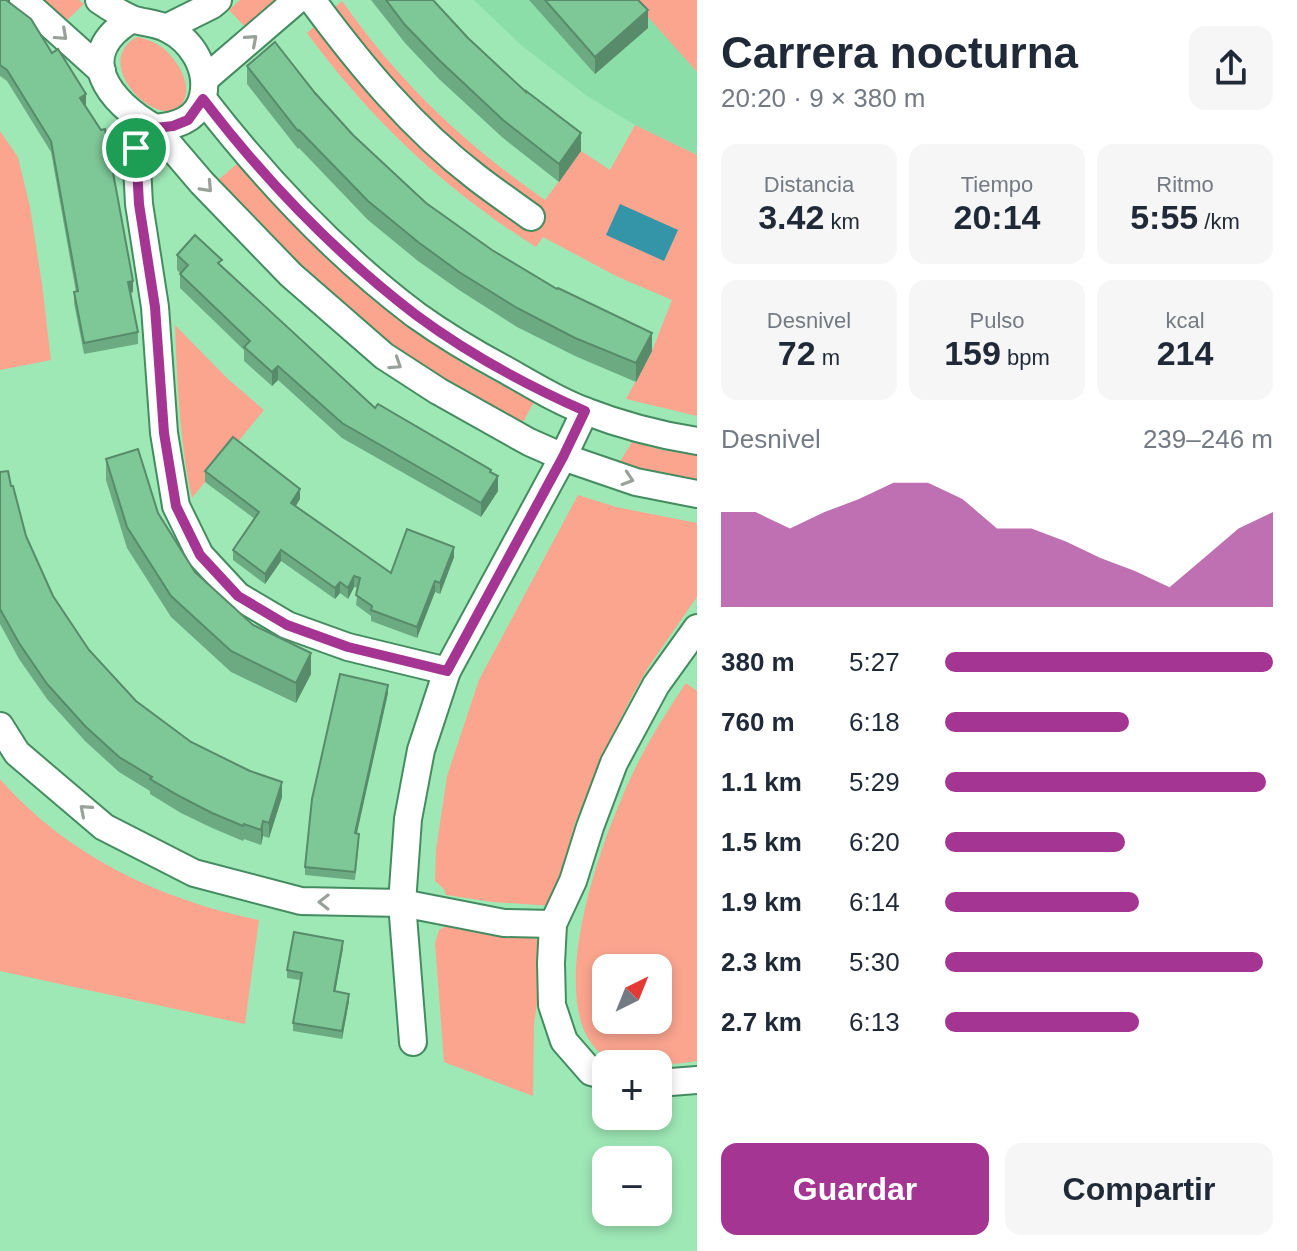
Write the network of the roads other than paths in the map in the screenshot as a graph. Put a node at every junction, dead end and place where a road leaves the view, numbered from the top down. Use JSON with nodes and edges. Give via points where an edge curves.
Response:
{"nodes":[{"id":1,"x":23,"y":0,"type":"edge"},
{"id":2,"x":99,"y":0,"type":"edge"},
{"id":3,"x":218,"y":0,"type":"edge"},
{"id":4,"x":297,"y":0,"type":"edge"},
{"id":5,"x":312,"y":0,"type":"edge"},
{"id":6,"x":132,"y":19,"type":"junction"},
{"id":7,"x":166,"y":28,"type":"junction"},
{"id":8,"x":102,"y":71,"type":"junction"},
{"id":9,"x":204,"y":89,"type":"junction"},
{"id":10,"x":150,"y":125,"type":"junction"},
{"id":11,"x":531,"y":217,"type":"dead end"},
{"id":12,"x":585,"y":411,"type":"junction"},
{"id":13,"x":697,"y":441,"type":"edge"},
{"id":14,"x":563,"y":457,"type":"junction"},
{"id":15,"x":697,"y":494,"type":"edge"},
{"id":16,"x":697,"y":628,"type":"edge"},
{"id":17,"x":447,"y":671,"type":"junction"},
{"id":18,"x":0,"y":726,"type":"edge"},
{"id":19,"x":402,"y":903,"type":"junction"},
{"id":20,"x":553,"y":924,"type":"junction"},
{"id":21,"x":413,"y":1042,"type":"dead end"},
{"id":22,"x":592,"y":1072,"type":"edge"},
{"id":23,"x":697,"y":1080,"type":"edge"},
{"id":24,"x":672,"y":1082,"type":"edge"}],
"edges":[{"from":1,"to":8,"type":"street","one_way":true},
{"from":2,"to":6,"type":"street"},
{"from":3,"to":7,"type":"street"},
{"from":9,"to":4,"type":"street","one_way":true},
{"from":5,"to":11,"type":"street","via":[[419,127]]},
{"from":6,"to":7,"type":"street"},
{"from":6,"to":8,"type":"street","via":[[107,39],[100,53]]},
{"from":7,"to":9,"type":"street","via":[[192,49]]},
{"from":8,"to":10,"type":"street","via":[[108,89]]},
{"from":9,"to":10,"type":"street","via":[[188,120]]},
{"from":9,"to":12,"type":"street","via":[[241,149],[330,242],[417,315],[465,347]]},
{"from":10,"to":14,"type":"street","one_way":true,"via":[[291,275],[384,356]]},
{"from":10,"to":17,"type":"street","via":[[136,148],[164,433],[176,506],[200,555],[238,596],[287,625],[348,647]]},
{"from":12,"to":13,"type":"street"},
{"from":12,"to":14,"type":"street"},
{"from":14,"to":15,"type":"street","one_way":true,"via":[[636,482]]},
{"from":14,"to":17,"type":"street"},
{"from":16,"to":20,"type":"street","via":[[656,685],[614,763]]},
{"from":17,"to":19,"type":"street","via":[[421,750],[408,819]]},
{"from":19,"to":18,"type":"street","one_way":true,"via":[[301,901],[194,873],[104,827],[17,753]]},
{"from":19,"to":20,"type":"street","via":[[504,923]]},
{"from":19,"to":21,"type":"street"},
{"from":20,"to":22,"type":"street","via":[[552,1005],[564,1041]]},
{"from":23,"to":24,"type":"street"}]}
